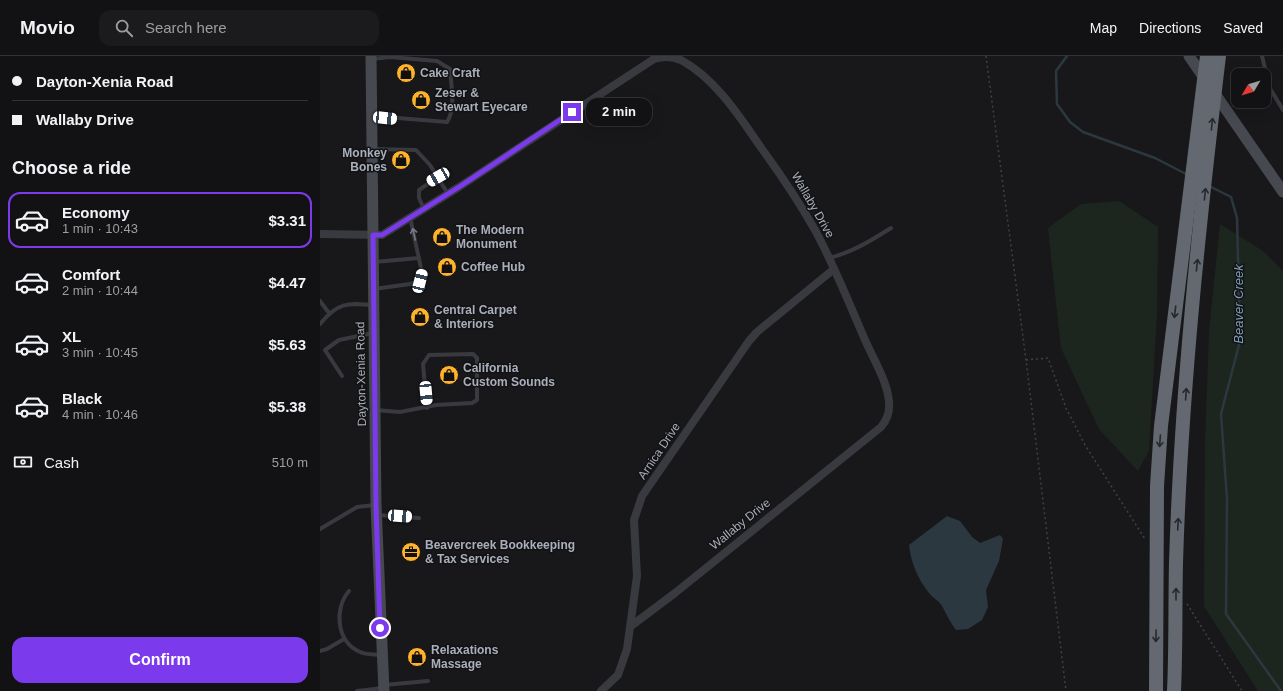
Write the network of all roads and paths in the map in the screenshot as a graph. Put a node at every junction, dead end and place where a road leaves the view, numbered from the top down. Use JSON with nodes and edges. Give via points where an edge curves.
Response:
{"nodes":[{"id":1,"x":986,"y":56,"type":"edge"},
{"id":2,"x":1190,"y":56,"type":"edge"},
{"id":3,"x":1207,"y":56,"type":"edge"},
{"id":4,"x":1219,"y":56,"type":"edge"},
{"id":5,"x":1262,"y":56,"type":"edge"},
{"id":6,"x":371,"y":57,"type":"edge"},
{"id":7,"x":390,"y":57,"type":"edge"},
{"id":8,"x":674,"y":57,"type":"edge"},
{"id":9,"x":1265,"y":68,"type":"edge"},
{"id":10,"x":1271,"y":90,"type":"dead end"},
{"id":11,"x":1283,"y":110,"type":"edge"},
{"id":12,"x":372,"y":116,"type":"junction"},
{"id":13,"x":372,"y":149,"type":"junction"},
{"id":14,"x":438,"y":177,"type":"junction"},
{"id":15,"x":1283,"y":192,"type":"edge"},
{"id":16,"x":448,"y":194,"type":"junction"},
{"id":17,"x":424,"y":209,"type":"junction"},
{"id":18,"x":410,"y":217,"type":"junction"},
{"id":19,"x":891,"y":228,"type":"dead end"},
{"id":20,"x":320,"y":234,"type":"edge"},
{"id":21,"x":373,"y":235,"type":"junction"},
{"id":22,"x":419,"y":258,"type":"junction"},
{"id":23,"x":828,"y":258,"type":"junction"},
{"id":24,"x":373,"y":262,"type":"junction"},
{"id":25,"x":834,"y":269,"type":"junction"},
{"id":26,"x":373,"y":289,"type":"junction"},
{"id":27,"x":320,"y":301,"type":"edge"},
{"id":28,"x":374,"y":305,"type":"junction"},
{"id":29,"x":329,"y":313,"type":"junction"},
{"id":30,"x":320,"y":324,"type":"edge"},
{"id":31,"x":374,"y":333,"type":"junction"},
{"id":32,"x":1026,"y":360,"type":"junction"},
{"id":33,"x":342,"y":376,"type":"dead end"},
{"id":34,"x":427,"y":408,"type":"junction"},
{"id":35,"x":375,"y":410,"type":"junction"},
{"id":36,"x":376,"y":510,"type":"junction"},
{"id":37,"x":418,"y":518,"type":"dead end"},
{"id":38,"x":320,"y":529,"type":"edge"},
{"id":39,"x":1152,"y":542,"type":"junction"},
{"id":40,"x":349,"y":590,"type":"dead end"},
{"id":41,"x":1187,"y":604,"type":"dead end"},
{"id":42,"x":631,"y":626,"type":"junction"},
{"id":43,"x":344,"y":639,"type":"junction"},
{"id":44,"x":320,"y":651,"type":"edge"},
{"id":45,"x":382,"y":655,"type":"junction"},
{"id":46,"x":428,"y":680,"type":"dead end"},
{"id":47,"x":384,"y":688,"type":"edge"},
{"id":48,"x":357,"y":691,"type":"edge"},
{"id":49,"x":601,"y":691,"type":"edge"},
{"id":50,"x":1066,"y":691,"type":"edge"},
{"id":51,"x":1156,"y":691,"type":"edge"},
{"id":52,"x":1174,"y":691,"type":"edge"},
{"id":53,"x":1242,"y":691,"type":"edge"}],
"edges":[{"from":1,"to":32,"type":"path"},
{"from":2,"to":15,"type":"main road"},
{"from":3,"to":39,"type":"highway","one_way":true,"via":[[1161,426]]},
{"from":52,"to":4,"type":"highway","one_way":true,"via":[[1176,563],[1184,426]]},
{"from":5,"to":9,"type":"lane"},
{"from":6,"to":7,"type":"lane"},
{"from":6,"to":12,"type":"main road","name":"Dayton-Xenia Road"},
{"from":7,"to":12,"type":"lane","via":[[437,61],[450,69],[451,116],[447,122]]},
{"from":8,"to":16,"type":"street","name":"Wallaby Drive","via":[[662,56],[654,59]]},
{"from":8,"to":23,"type":"street","name":"Wallaby Drive","via":[[707,80],[738,114],[799,203]]},
{"from":10,"to":11,"type":"lane"},
{"from":12,"to":13,"type":"main road","name":"Dayton-Xenia Road"},
{"from":13,"to":14,"type":"lane","via":[[416,150]]},
{"from":13,"to":21,"type":"main road","name":"Dayton-Xenia Road"},
{"from":14,"to":16,"type":"lane"},
{"from":14,"to":17,"type":"lane","via":[[419,190],[419,198]]},
{"from":16,"to":17,"type":"street","name":"Wallaby Drive"},
{"from":17,"to":18,"type":"street","name":"Wallaby Drive"},
{"from":18,"to":21,"type":"street","name":"Wallaby Drive","via":[[382,235]]},
{"from":22,"to":18,"type":"lane","one_way":true},
{"from":19,"to":23,"type":"lane","via":[[872,240]]},
{"from":20,"to":21,"type":"street","name":"Wallaby Drive"},
{"from":21,"to":24,"type":"main road","name":"Dayton-Xenia Road"},
{"from":22,"to":24,"type":"lane"},
{"from":22,"to":26,"type":"lane","via":[[422,273],[420,281]]},
{"from":23,"to":25,"type":"street","name":"Wallaby Drive"},
{"from":24,"to":26,"type":"main road","name":"Dayton-Xenia Road"},
{"from":25,"to":42,"type":"street","name":"Arnica Drive","via":[[748,342],[642,496],[634,520],[637,576]]},
{"from":25,"to":42,"type":"street","name":"Wallaby Drive","via":[[885,387],[890,402],[886,421]]},
{"from":26,"to":28,"type":"main road","name":"Dayton-Xenia Road"},
{"from":27,"to":29,"type":"lane"},
{"from":28,"to":29,"type":"lane","via":[[350,303]]},
{"from":28,"to":31,"type":"main road","name":"Dayton-Xenia Road"},
{"from":29,"to":30,"type":"lane"},
{"from":31,"to":33,"type":"lane","via":[[338,340],[325,350]]},
{"from":31,"to":35,"type":"main road","name":"Dayton-Xenia Road"},
{"from":32,"to":39,"type":"path","via":[[1048,358],[1066,408],[1085,445]]},
{"from":32,"to":50,"type":"path"},
{"from":34,"to":34,"type":"lane","via":[[472,403],[477,400],[477,358],[473,354],[428,355],[423,364]]},
{"from":34,"to":35,"type":"lane","via":[[400,412]]},
{"from":35,"to":36,"type":"main road","name":"Dayton-Xenia Road"},
{"from":36,"to":37,"type":"lane"},
{"from":36,"to":38,"type":"lane","via":[[357,507]]},
{"from":36,"to":45,"type":"main road","name":"Dayton-Xenia Road"},
{"from":39,"to":51,"type":"highway","one_way":true,"via":[[1157,597]]},
{"from":40,"to":43,"type":"lane","via":[[342,598],[340,616]]},
{"from":41,"to":53,"type":"path"},
{"from":42,"to":49,"type":"street","name":"Arnica Drive","via":[[620,670],[614,680]]},
{"from":43,"to":44,"type":"lane"},
{"from":43,"to":45,"type":"lane","via":[[360,652]]},
{"from":45,"to":47,"type":"main road","name":"Dayton-Xenia Road"},
{"from":46,"to":47,"type":"lane"},
{"from":47,"to":48,"type":"lane"}]}
